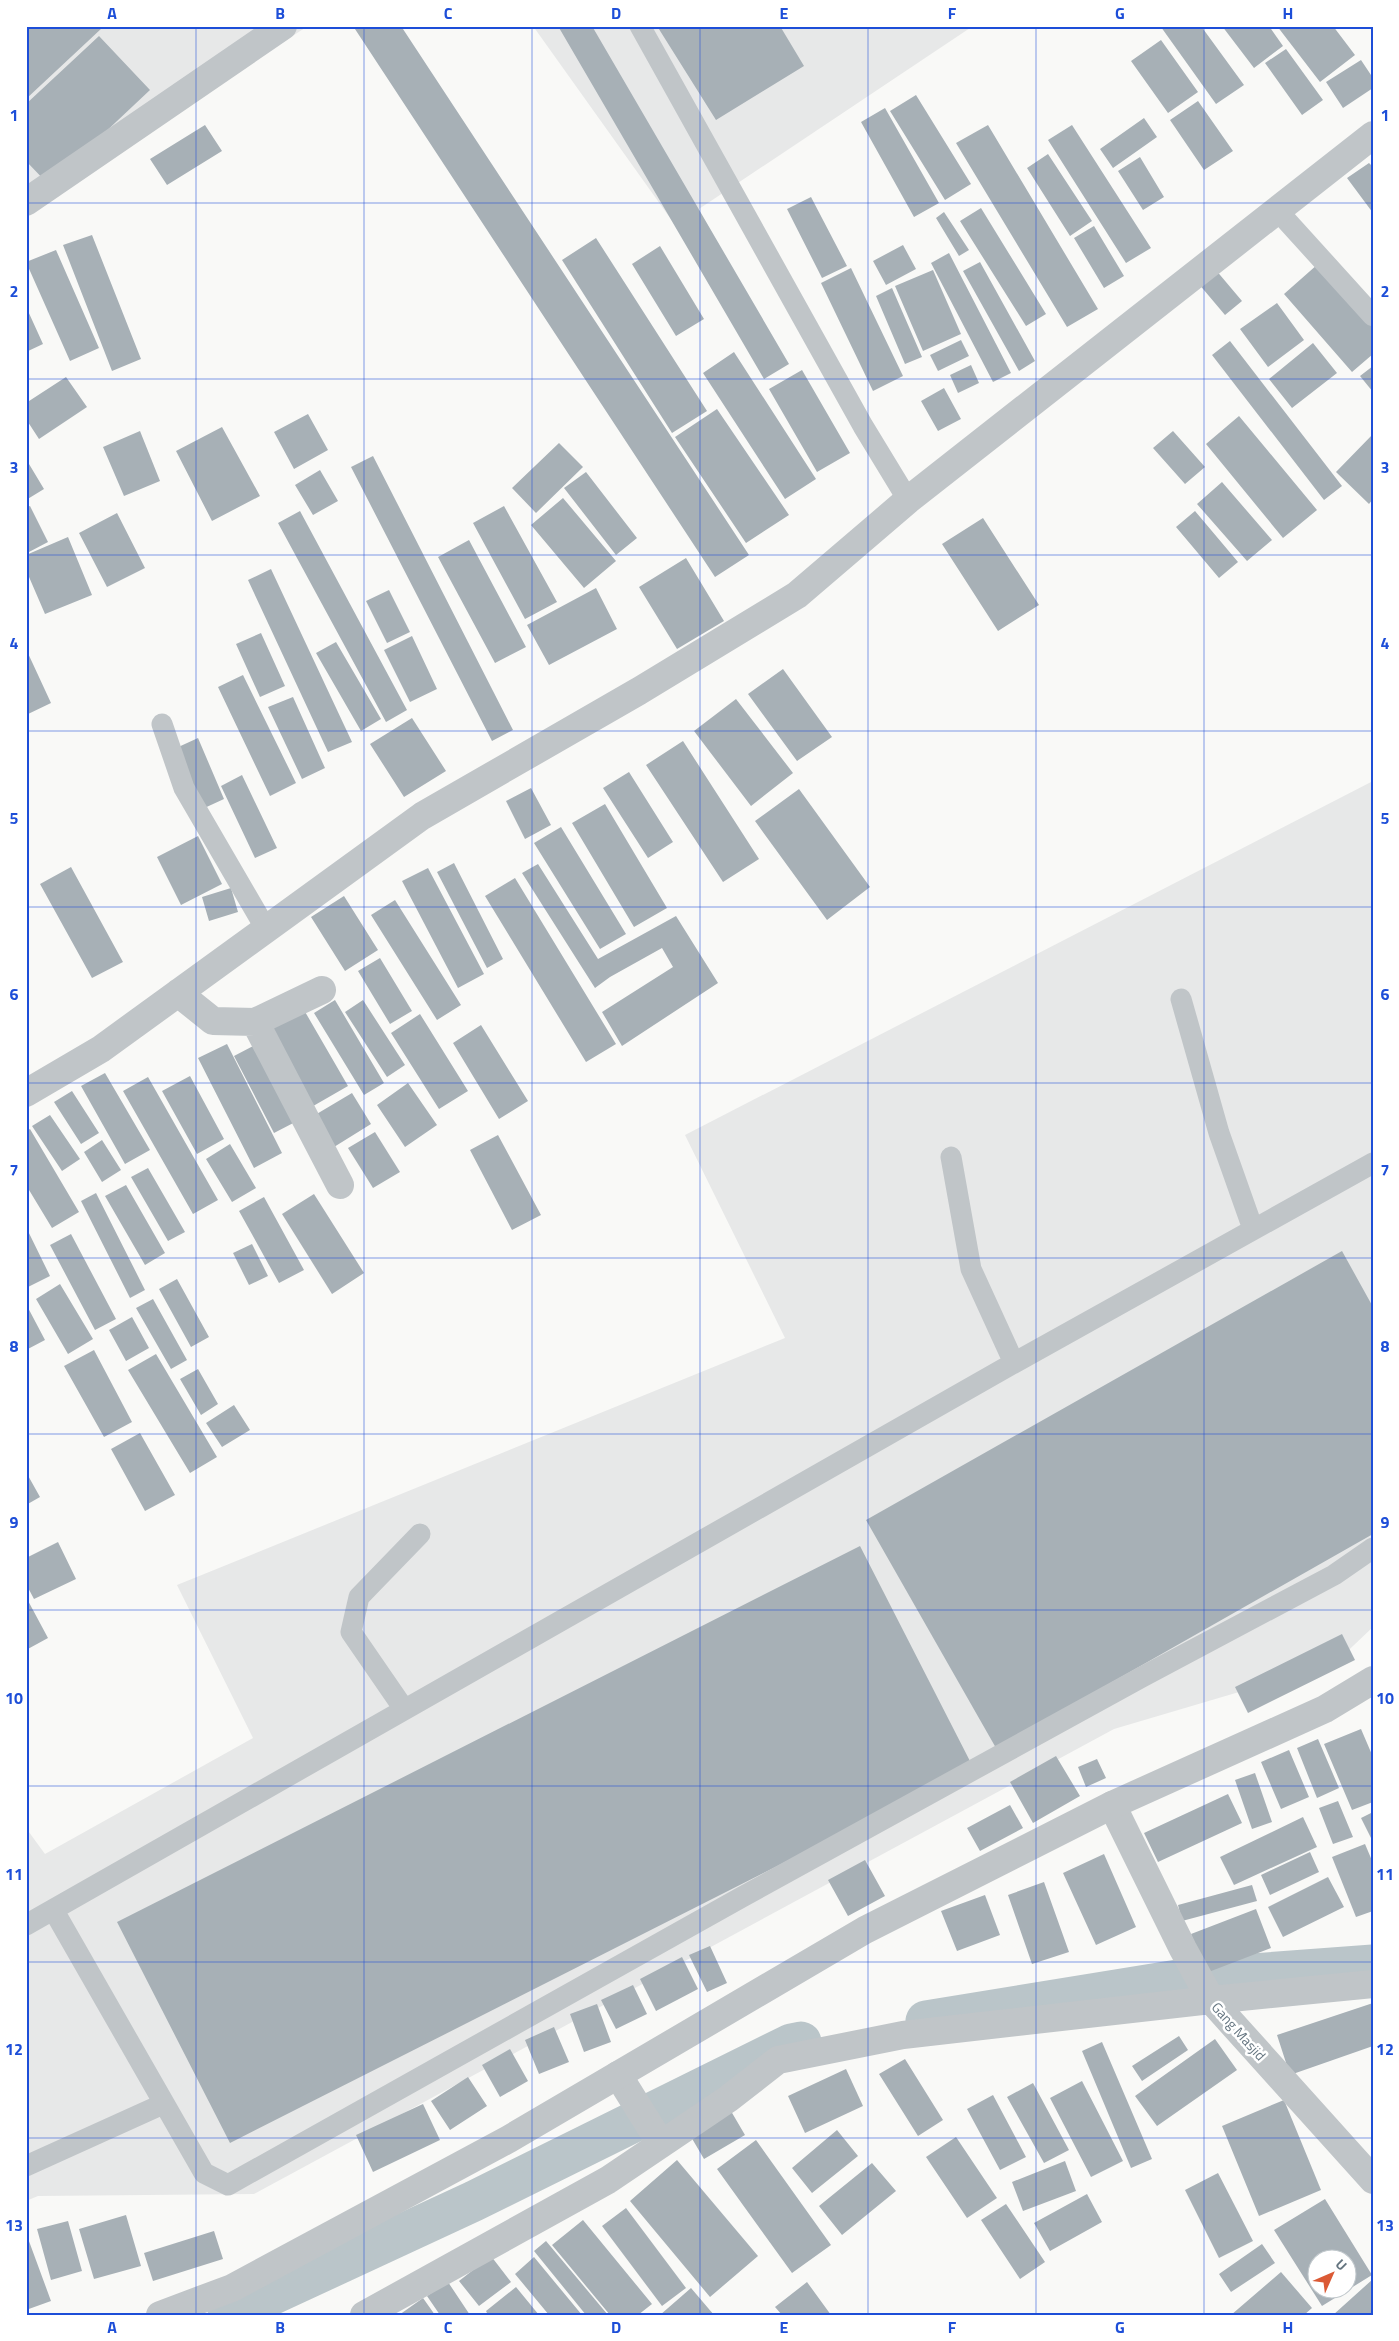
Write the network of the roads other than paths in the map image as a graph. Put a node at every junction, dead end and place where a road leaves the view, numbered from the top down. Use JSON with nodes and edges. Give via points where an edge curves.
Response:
{"nodes":[{"id":1,"x":283,"y":26,"type":"edge"},
{"id":2,"x":640,"y":26,"type":"edge"},
{"id":3,"x":1373,"y":135,"type":"edge"},
{"id":4,"x":26,"y":202,"type":"edge"},
{"id":5,"x":1277,"y":210,"type":"junction"},
{"id":6,"x":1373,"y":316,"type":"edge"},
{"id":7,"x":908,"y":500,"type":"junction"},
{"id":8,"x":162,"y":724,"type":"dead end"},
{"id":9,"x":266,"y":929,"type":"junction"},
{"id":10,"x":322,"y":990,"type":"dead end"},
{"id":11,"x":178,"y":993,"type":"junction"},
{"id":12,"x":1180,"y":999,"type":"dead end"},
{"id":13,"x":255,"y":1022,"type":"junction"},
{"id":14,"x":26,"y":1093,"type":"edge"},
{"id":15,"x":951,"y":1157,"type":"dead end"},
{"id":16,"x":1373,"y":1162,"type":"edge"},
{"id":17,"x":340,"y":1185,"type":"dead end"},
{"id":18,"x":1253,"y":1230,"type":"junction"},
{"id":19,"x":1014,"y":1363,"type":"junction"},
{"id":20,"x":420,"y":1534,"type":"dead end"},
{"id":21,"x":1373,"y":1548,"type":"edge"},
{"id":22,"x":1373,"y":1680,"type":"edge"},
{"id":23,"x":404,"y":1709,"type":"junction"},
{"id":24,"x":1112,"y":1805,"type":"junction"},
{"id":25,"x":54,"y":1911,"type":"junction"},
{"id":26,"x":26,"y":1925,"type":"edge"},
{"id":27,"x":1373,"y":1984,"type":"edge"},
{"id":28,"x":1209,"y":1996,"type":"junction"},
{"id":29,"x":625,"y":2086,"type":"junction"},
{"id":30,"x":163,"y":2104,"type":"junction"},
{"id":31,"x":657,"y":2136,"type":"junction"},
{"id":32,"x":26,"y":2166,"type":"edge"},
{"id":33,"x":1373,"y":2180,"type":"edge"},
{"id":34,"x":160,"y":2315,"type":"edge"},
{"id":35,"x":364,"y":2315,"type":"edge"}],
"edges":[{"from":1,"to":4,"type":"street"},
{"from":2,"to":7,"type":"lane","via":[[863,426]]},
{"from":3,"to":5,"type":"street"},
{"from":5,"to":6,"type":"lane"},
{"from":5,"to":7,"type":"street"},
{"from":7,"to":9,"type":"street","via":[[797,595],[422,816]]},
{"from":8,"to":9,"type":"lane","via":[[184,788]]},
{"from":9,"to":11,"type":"street"},
{"from":10,"to":13,"type":"street"},
{"from":11,"to":13,"type":"street","via":[[213,1021]]},
{"from":11,"to":14,"type":"street","via":[[101,1049]]},
{"from":12,"to":18,"type":"lane","via":[[1219,1133]]},
{"from":13,"to":17,"type":"street"},
{"from":15,"to":19,"type":"lane","via":[[971,1269]]},
{"from":16,"to":18,"type":"lane"},
{"from":18,"to":19,"type":"lane"},
{"from":19,"to":23,"type":"lane"},
{"from":20,"to":23,"type":"lane","via":[[358,1597],[351,1632]]},
{"from":21,"to":30,"type":"lane","via":[[1334,1575],[742,1896],[228,2185],[204,2173]]},
{"from":22,"to":24,"type":"street","via":[[1325,1709]]},
{"from":23,"to":25,"type":"lane"},
{"from":24,"to":28,"type":"street","name":"Gang Masjid"},
{"from":24,"to":29,"type":"street","via":[[865,1930]]},
{"from":25,"to":26,"type":"lane"},
{"from":25,"to":30,"type":"lane"},
{"from":27,"to":28,"type":"street"},
{"from":28,"to":31,"type":"street","via":[[903,2035],[778,2060],[728,2099]]},
{"from":28,"to":33,"type":"street","name":"Gang Masjid"},
{"from":29,"to":31,"type":"street"},
{"from":29,"to":34,"type":"street","via":[[509,2139],[232,2288]]},
{"from":30,"to":32,"type":"lane"},
{"from":31,"to":35,"type":"street","via":[[608,2180]]}]}
